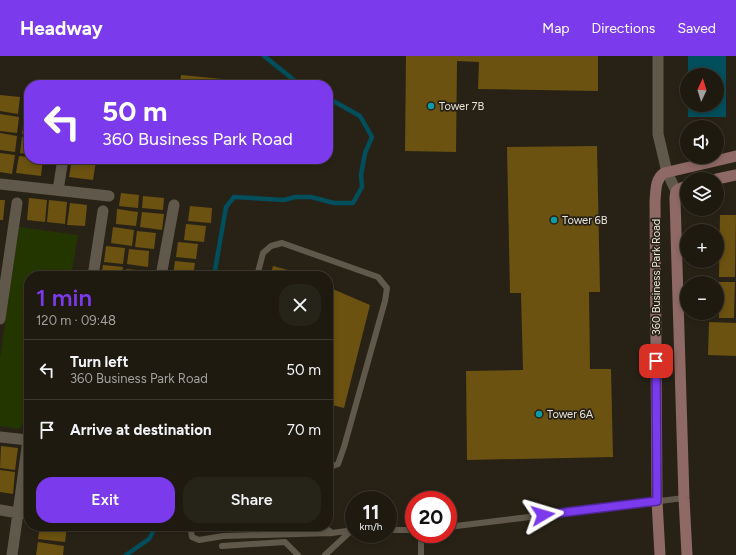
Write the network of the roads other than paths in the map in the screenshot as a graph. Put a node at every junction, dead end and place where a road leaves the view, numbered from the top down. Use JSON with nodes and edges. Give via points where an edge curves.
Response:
{"nodes":[{"id":1,"x":658,"y":56,"type":"edge"},
{"id":2,"x":736,"y":156,"type":"edge"},
{"id":3,"x":62,"y":164,"type":"edge"},
{"id":4,"x":667,"y":172,"type":"junction"},
{"id":5,"x":736,"y":175,"type":"edge"},
{"id":6,"x":724,"y":178,"type":"edge"},
{"id":7,"x":0,"y":184,"type":"edge"},
{"id":8,"x":680,"y":189,"type":"edge"},
{"id":9,"x":58,"y":190,"type":"junction"},
{"id":10,"x":676,"y":191,"type":"junction"},
{"id":11,"x":108,"y":196,"type":"dead end"},
{"id":12,"x":17,"y":203,"type":"dead end"},
{"id":13,"x":174,"y":206,"type":"dead end"},
{"id":14,"x":103,"y":211,"type":"dead end"},
{"id":15,"x":94,"y":271,"type":"edge"},
{"id":16,"x":162,"y":271,"type":"edge"},
{"id":17,"x":258,"y":271,"type":"edge"},
{"id":18,"x":0,"y":319,"type":"edge"},
{"id":19,"x":0,"y":437,"type":"edge"},
{"id":20,"x":24,"y":439,"type":"edge"},
{"id":21,"x":333,"y":466,"type":"edge"},
{"id":22,"x":684,"y":498,"type":"junction"},
{"id":23,"x":657,"y":501,"type":"junction"},
{"id":24,"x":0,"y":510,"type":"edge"},
{"id":25,"x":24,"y":513,"type":"edge"},
{"id":26,"x":457,"y":526,"type":"edge"},
{"id":27,"x":191,"y":531,"type":"edge"},
{"id":28,"x":329,"y":531,"type":"edge"},
{"id":29,"x":345,"y":531,"type":"edge"},
{"id":30,"x":332,"y":533,"type":"junction"},
{"id":31,"x":345,"y":537,"type":"edge"},
{"id":32,"x":421,"y":543,"type":"edge"},
{"id":33,"x":222,"y":546,"type":"dead end"},
{"id":34,"x":12,"y":555,"type":"edge"},
{"id":35,"x":298,"y":555,"type":"edge"},
{"id":36,"x":325,"y":555,"type":"edge"},
{"id":37,"x":421,"y":555,"type":"edge"},
{"id":38,"x":660,"y":555,"type":"edge"},
{"id":39,"x":686,"y":555,"type":"edge"}],
"edges":[{"from":1,"to":4,"type":"street","via":[[658,134]]},
{"from":2,"to":4,"type":"main road"},
{"from":3,"to":9,"type":"street"},
{"from":4,"to":10,"type":"street"},
{"from":4,"to":23,"type":"main road","name":"360 Business Park Road","via":[[658,179],[655,201]]},
{"from":5,"to":6,"type":"main road"},
{"from":7,"to":9,"type":"street"},
{"from":8,"to":10,"type":"main road"},
{"from":9,"to":11,"type":"street"},
{"from":10,"to":22,"type":"main road","name":"360 Business Park Road"},
{"from":12,"to":18,"type":"street"},
{"from":13,"to":16,"type":"street"},
{"from":14,"to":15,"type":"street"},
{"from":17,"to":21,"type":"lane","via":[[263,253],[271,246],[282,243],[378,278],[387,288],[344,446],[338,464]]},
{"from":19,"to":20,"type":"street"},
{"from":22,"to":23,"type":"lane"},
{"from":22,"to":39,"type":"main road","name":"360 Business Park Road"},
{"from":23,"to":26,"type":"lane"},
{"from":23,"to":38,"type":"main road","name":"360 Business Park Road"},
{"from":24,"to":25,"type":"street"},
{"from":25,"to":34,"type":"street"},
{"from":27,"to":30,"type":"lane","via":[[192,537],[199,540],[223,536]]},
{"from":28,"to":30,"type":"lane"},
{"from":29,"to":30,"type":"lane"},
{"from":31,"to":36,"type":"lane"},
{"from":32,"to":37,"type":"lane"},
{"from":33,"to":35,"type":"lane","via":[[285,542]]}]}
